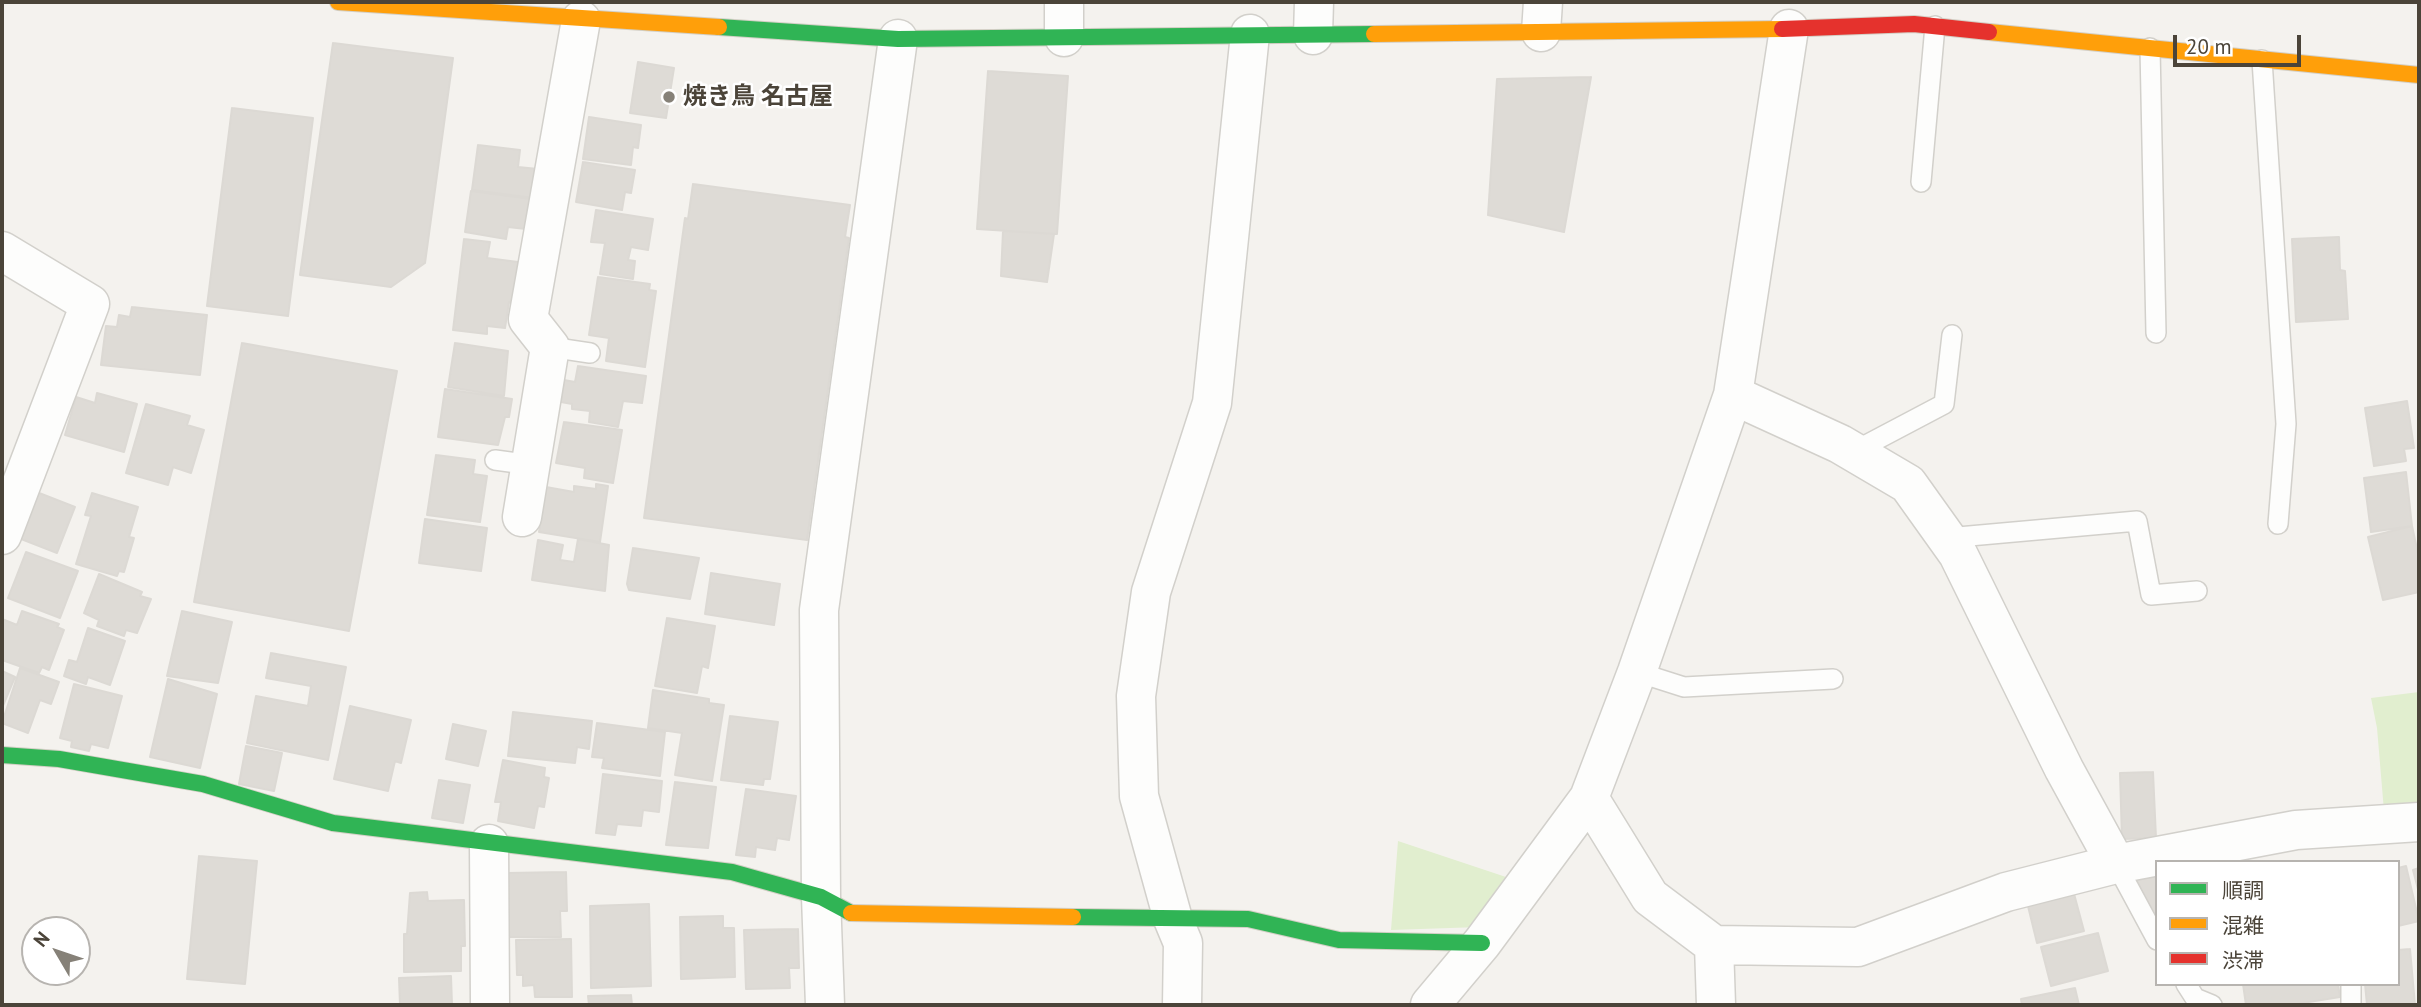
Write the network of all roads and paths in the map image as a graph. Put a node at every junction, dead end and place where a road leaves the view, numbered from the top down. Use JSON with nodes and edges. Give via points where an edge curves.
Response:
{"nodes":[{"id":1,"x":338,"y":2,"type":"edge"},
{"id":2,"x":1542,"y":17,"type":"edge"},
{"id":3,"x":1314,"y":18,"type":"edge"},
{"id":4,"x":1064,"y":19,"type":"edge"},
{"id":5,"x":581,"y":20,"type":"junction"},
{"id":6,"x":1935,"y":26,"type":"junction"},
{"id":7,"x":1789,"y":29,"type":"junction"},
{"id":8,"x":1250,"y":34,"type":"junction"},
{"id":9,"x":898,"y":38,"type":"junction"},
{"id":10,"x":2150,"y":48,"type":"junction"},
{"id":11,"x":2262,"y":60,"type":"junction"},
{"id":12,"x":2419,"y":75,"type":"edge"},
{"id":13,"x":1922,"y":182,"type":"dead end"},
{"id":14,"x":2,"y":251,"type":"edge"},
{"id":15,"x":2156,"y":333,"type":"dead end"},
{"id":16,"x":1952,"y":335,"type":"dead end"},
{"id":17,"x":550,"y":347,"type":"junction"},
{"id":18,"x":590,"y":353,"type":"dead end"},
{"id":19,"x":1732,"y":395,"type":"junction"},
{"id":20,"x":1853,"y":452,"type":"junction"},
{"id":21,"x":522,"y":517,"type":"dead end"},
{"id":22,"x":2278,"y":524,"type":"dead end"},
{"id":23,"x":2,"y":535,"type":"edge"},
{"id":24,"x":1947,"y":538,"type":"junction"},
{"id":25,"x":2197,"y":591,"type":"dead end"},
{"id":26,"x":1637,"y":672,"type":"junction"},
{"id":27,"x":1833,"y":679,"type":"dead end"},
{"id":28,"x":2,"y":755,"type":"edge"},
{"id":29,"x":1589,"y":798,"type":"junction"},
{"id":30,"x":2419,"y":822,"type":"edge"},
{"id":31,"x":489,"y":844,"type":"junction"},
{"id":32,"x":2116,"y":863,"type":"junction"},
{"id":33,"x":821,"y":897,"type":"junction"},
{"id":34,"x":1173,"y":919,"type":"junction"},
{"id":35,"x":2155,"y":936,"type":"edge"},
{"id":36,"x":1482,"y":943,"type":"junction"},
{"id":37,"x":1714,"y":945,"type":"junction"},
{"id":38,"x":2187,"y":986,"type":"edge"},
{"id":39,"x":2351,"y":986,"type":"edge"},
{"id":40,"x":490,"y":1005,"type":"edge"},
{"id":41,"x":825,"y":1005,"type":"edge"},
{"id":42,"x":1182,"y":1005,"type":"edge"},
{"id":43,"x":1430,"y":1005,"type":"edge"},
{"id":44,"x":1716,"y":1005,"type":"edge"},
{"id":45,"x":2212,"y":1005,"type":"edge"},
{"id":46,"x":2351,"y":1005,"type":"edge"}],
"edges":[{"from":1,"to":5,"type":"main road"},
{"from":2,"to":3,"type":"main road"},
{"from":2,"to":7,"type":"main road"},
{"from":3,"to":8,"type":"main road"},
{"from":4,"to":8,"type":"main road"},
{"from":4,"to":9,"type":"main road"},
{"from":5,"to":9,"type":"main road"},
{"from":5,"to":17,"type":"street","via":[[528,319]]},
{"from":6,"to":7,"type":"main road","via":[[1915,18]]},
{"from":6,"to":10,"type":"main road"},
{"from":6,"to":13,"type":"lane"},
{"from":7,"to":19,"type":"street"},
{"from":8,"to":34,"type":"street","via":[[1212,403],[1151,592],[1136,696],[1139,796]]},
{"from":9,"to":33,"type":"street","via":[[819,610]]},
{"from":10,"to":11,"type":"main road"},
{"from":10,"to":15,"type":"lane"},
{"from":11,"to":12,"type":"main road"},
{"from":11,"to":22,"type":"lane","via":[[2286,424]]},
{"from":14,"to":23,"type":"street","via":[[90,304]]},
{"from":16,"to":20,"type":"lane","via":[[1944,404]]},
{"from":17,"to":18,"type":"lane"},
{"from":17,"to":21,"type":"street","via":[[514,463]]},
{"from":19,"to":20,"type":"street"},
{"from":19,"to":26,"type":"street"},
{"from":20,"to":24,"type":"street","via":[[1908,484]]},
{"from":24,"to":25,"type":"lane","via":[[2137,521],[2151,596]]},
{"from":24,"to":32,"type":"street"},
{"from":26,"to":27,"type":"lane","via":[[1684,687]]},
{"from":26,"to":29,"type":"street"},
{"from":28,"to":31,"type":"main road","via":[[150,774],[203,784],[333,823]]},
{"from":29,"to":36,"type":"street"},
{"from":29,"to":37,"type":"street","via":[[1650,897]]},
{"from":30,"to":32,"type":"street","via":[[2296,830]]},
{"from":31,"to":33,"type":"main road","via":[[732,872]]},
{"from":31,"to":40,"type":"street"},
{"from":32,"to":35,"type":"lane"},
{"from":32,"to":37,"type":"street","via":[[2006,892],[1858,947]]},
{"from":33,"to":34,"type":"main road","via":[[848,913],[862,915]]},
{"from":33,"to":41,"type":"street"},
{"from":34,"to":36,"type":"main road","via":[[1248,919],[1339,940]]},
{"from":34,"to":42,"type":"street","via":[[1183,943]]},
{"from":36,"to":43,"type":"street"},
{"from":37,"to":44,"type":"street"},
{"from":38,"to":45,"type":"lane","via":[[2195,998]]},
{"from":39,"to":46,"type":"lane"}]}
